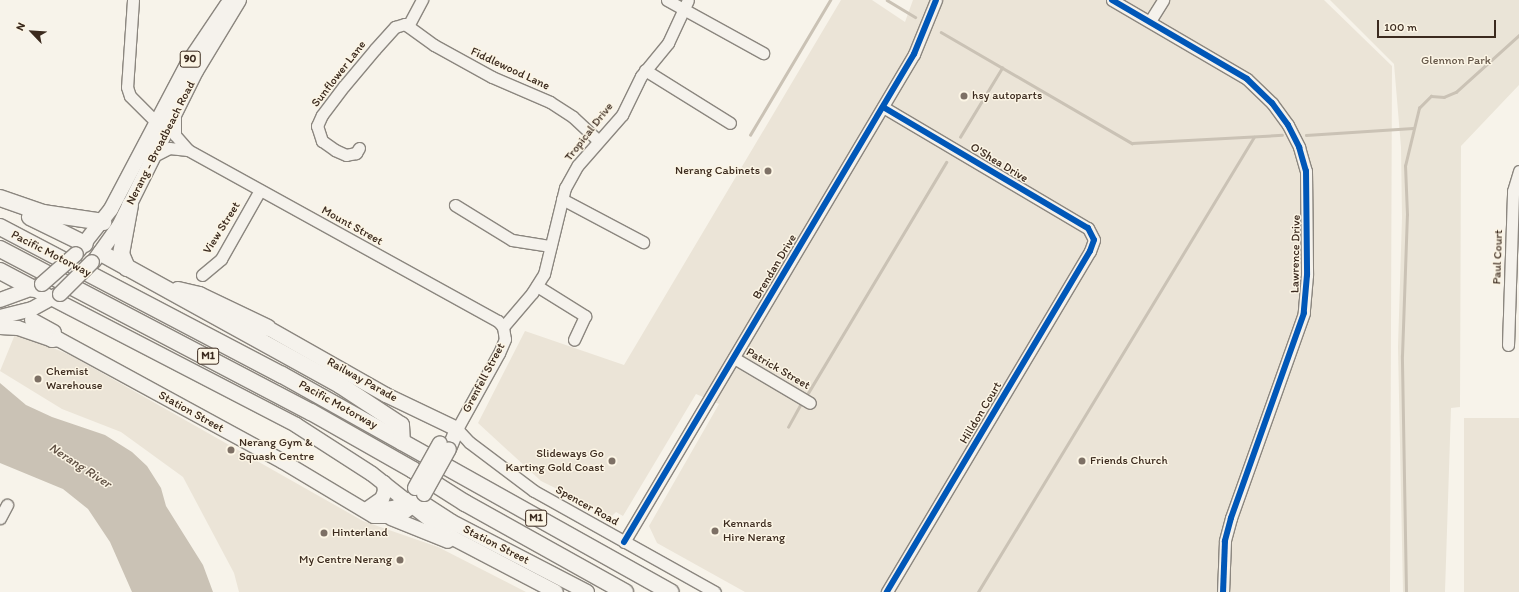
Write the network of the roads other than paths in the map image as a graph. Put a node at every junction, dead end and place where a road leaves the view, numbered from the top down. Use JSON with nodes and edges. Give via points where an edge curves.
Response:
{"nodes":[{"id":1,"x":132,"y":0,"type":"edge"},
{"id":2,"x":231,"y":0,"type":"edge"},
{"id":3,"x":239,"y":0,"type":"edge"},
{"id":4,"x":422,"y":0,"type":"edge"},
{"id":5,"x":666,"y":0,"type":"edge"},
{"id":6,"x":936,"y":0,"type":"edge"},
{"id":7,"x":1112,"y":0,"type":"edge"},
{"id":8,"x":1162,"y":0,"type":"edge"},
{"id":9,"x":686,"y":5,"type":"edge"},
{"id":10,"x":1150,"y":21,"type":"junction"},
{"id":11,"x":408,"y":26,"type":"junction"},
{"id":12,"x":763,"y":54,"type":"dead end"},
{"id":13,"x":645,"y":70,"type":"junction"},
{"id":14,"x":883,"y":107,"type":"junction"},
{"id":15,"x":156,"y":122,"type":"junction"},
{"id":16,"x":172,"y":122,"type":"junction"},
{"id":17,"x":730,"y":123,"type":"dead end"},
{"id":18,"x":598,"y":140,"type":"junction"},
{"id":19,"x":359,"y":148,"type":"dead end"},
{"id":20,"x":188,"y":150,"type":"junction"},
{"id":21,"x":154,"y":156,"type":"junction"},
{"id":22,"x":1519,"y":171,"type":"edge"},
{"id":23,"x":260,"y":190,"type":"junction"},
{"id":24,"x":0,"y":198,"type":"edge"},
{"id":25,"x":562,"y":199,"type":"junction"},
{"id":26,"x":0,"y":202,"type":"edge"},
{"id":27,"x":130,"y":205,"type":"junction"},
{"id":28,"x":455,"y":205,"type":"dead end"},
{"id":29,"x":103,"y":222,"type":"junction"},
{"id":30,"x":0,"y":227,"type":"edge"},
{"id":31,"x":643,"y":242,"type":"dead end"},
{"id":32,"x":1093,"y":244,"type":"joint"},
{"id":33,"x":551,"y":246,"type":"junction"},
{"id":34,"x":0,"y":249,"type":"edge"},
{"id":35,"x":80,"y":249,"type":"junction"},
{"id":36,"x":96,"y":258,"type":"junction"},
{"id":37,"x":126,"y":268,"type":"junction"},
{"id":38,"x":0,"y":271,"type":"edge"},
{"id":39,"x":202,"y":275,"type":"dead end"},
{"id":40,"x":38,"y":286,"type":"junction"},
{"id":41,"x":537,"y":286,"type":"junction"},
{"id":42,"x":165,"y":289,"type":"junction"},
{"id":43,"x":56,"y":296,"type":"junction"},
{"id":44,"x":0,"y":300,"type":"edge"},
{"id":45,"x":0,"y":316,"type":"edge"},
{"id":46,"x":32,"y":320,"type":"dead end"},
{"id":47,"x":0,"y":326,"type":"edge"},
{"id":48,"x":503,"y":327,"type":"junction"},
{"id":49,"x":268,"y":328,"type":"joint"},
{"id":50,"x":58,"y":339,"type":"junction"},
{"id":51,"x":574,"y":340,"type":"dead end"},
{"id":52,"x":1508,"y":345,"type":"dead end"},
{"id":53,"x":734,"y":358,"type":"junction"},
{"id":54,"x":810,"y":403,"type":"dead end"},
{"id":55,"x":457,"y":429,"type":"junction"},
{"id":56,"x":402,"y":442,"type":"junction"},
{"id":57,"x":384,"y":483,"type":"junction"},
{"id":58,"x":414,"y":500,"type":"junction"},
{"id":59,"x":7,"y":505,"type":"dead end"},
{"id":60,"x":365,"y":510,"type":"junction"},
{"id":61,"x":0,"y":518,"type":"edge"},
{"id":62,"x":392,"y":518,"type":"junction"},
{"id":63,"x":624,"y":542,"type":"junction"},
{"id":64,"x":473,"y":549,"type":"junction"},
{"id":65,"x":556,"y":592,"type":"edge"},
{"id":66,"x":587,"y":592,"type":"edge"},
{"id":67,"x":625,"y":592,"type":"edge"},
{"id":68,"x":671,"y":592,"type":"edge"},
{"id":69,"x":715,"y":592,"type":"edge"},
{"id":70,"x":887,"y":592,"type":"edge"},
{"id":71,"x":1223,"y":592,"type":"edge"}],
"edges":[{"from":1,"to":15,"type":"street","via":[[127,87],[130,96]]},
{"from":2,"to":15,"type":"main road","name":"Nerang - Broadbeach Road","number":"90","via":[[201,40]]},
{"from":3,"to":16,"type":"main road","name":"Nerang - Broadbeach Road","number":"90","via":[[196,71]]},
{"from":4,"to":11,"type":"street"},
{"from":5,"to":9,"type":"street"},
{"from":6,"to":14,"type":"street","name":"Brendan Drive","via":[[924,35]]},
{"from":7,"to":10,"type":"street","name":"Lawrence Drive"},
{"from":8,"to":10,"type":"street"},
{"from":9,"to":12,"type":"street"},
{"from":9,"to":13,"type":"street","name":"Tropical Drive","via":[[668,43]]},
{"from":10,"to":71,"type":"street","name":"Lawrence Drive","via":[[1247,79],[1272,103],[1288,125],[1299,147],[1307,183],[1306,303],[1302,322],[1229,524],[1223,558]]},
{"from":11,"to":18,"type":"street","name":"Fiddlewood Lane","via":[[434,45],[485,73],[555,105],[573,117]]},
{"from":11,"to":19,"type":"street","name":"Sunflower Lane","via":[[395,27],[344,86],[322,115],[317,126],[322,141],[335,150],[346,155],[356,153]]},
{"from":13,"to":17,"type":"street"},
{"from":13,"to":18,"type":"street","name":"Tropical Drive","via":[[622,115]]},
{"from":14,"to":32,"type":"street","name":"O'Shea Drive","via":[[1088,228],[1094,240]]},
{"from":14,"to":53,"type":"street","name":"Brendan Drive"},
{"from":15,"to":16,"type":"main road"},
{"from":15,"to":29,"type":"main road","name":"Nerang - Broadbeach Road","number":"90"},
{"from":16,"to":20,"type":"street","name":"Mount Street","via":[[175,135]]},
{"from":16,"to":21,"type":"main road","name":"Nerang - Broadbeach Road","number":"90"},
{"from":18,"to":25,"type":"street","name":"Tropical Drive","via":[[578,165]]},
{"from":20,"to":21,"type":"street","name":"Mount Street","via":[[169,148]]},
{"from":20,"to":23,"type":"street","name":"Mount Street"},
{"from":21,"to":27,"type":"main road","name":"Nerang - Broadbeach Road","number":"90"},
{"from":22,"to":52,"type":"street","name":"Paul Court","via":[[1513,191]]},
{"from":23,"to":39,"type":"street","name":"View Street","via":[[220,259]]},
{"from":23,"to":48,"type":"street","name":"Mount Street","via":[[490,317]]},
{"from":24,"to":29,"type":"highway","via":[[42,213]]},
{"from":25,"to":31,"type":"street"},
{"from":25,"to":33,"type":"street","name":"Tropical Drive"},
{"from":26,"to":35,"type":"highway"},
{"from":27,"to":36,"type":"main road","name":"Nerang - Broadbeach Road","number":"90","via":[[116,233]]},
{"from":27,"to":37,"type":"highway","via":[[121,254]]},
{"from":28,"to":33,"type":"street","via":[[512,240]]},
{"from":29,"to":35,"type":"main road","name":"Nerang - Broadbeach Road","number":"90"},
{"from":30,"to":56,"type":"highway","name":"Pacific Motorway","number":"M1","via":[[275,371]]},
{"from":32,"to":70,"type":"street","name":"Hilldon Court"},
{"from":33,"to":41,"type":"street","name":"Tropical Drive","via":[[549,260]]},
{"from":34,"to":67,"type":"highway","name":"Pacific Motorway","number":"M1","via":[[274,391]]},
{"from":35,"to":36,"type":"main road"},
{"from":35,"to":40,"type":"main road","number":"90","bridge":true},
{"from":36,"to":37,"type":"highway"},
{"from":36,"to":43,"type":"main road","number":"90","bridge":true},
{"from":37,"to":42,"type":"highway"},
{"from":38,"to":40,"type":"highway"},
{"from":40,"to":43,"type":"main road"},
{"from":40,"to":44,"type":"main road","number":"90"},
{"from":41,"to":48,"type":"street","name":"Tropical Drive"},
{"from":41,"to":51,"type":"street","via":[[585,316]]},
{"from":42,"to":49,"type":"highway","via":[[185,290],[200,295]]},
{"from":42,"to":56,"type":"highway","via":[[283,352],[364,400],[401,425]]},
{"from":43,"to":45,"type":"main road","number":"90","via":[[27,311]]},
{"from":43,"to":57,"type":"main road","via":[[296,425]]},
{"from":46,"to":50,"type":"main road","via":[[55,333]]},
{"from":47,"to":50,"type":"main road","via":[[24,330],[52,340]]},
{"from":48,"to":55,"type":"street","name":"Grenfell Street","via":[[505,339],[499,353]]},
{"from":49,"to":55,"type":"main road","name":"Railway Parade","via":[[386,395]]},
{"from":50,"to":60,"type":"main road","name":"Station Street"},
{"from":53,"to":54,"type":"street","name":"Patrick Street"},
{"from":53,"to":63,"type":"street","name":"Brendan Drive"},
{"from":55,"to":58,"type":"main road","name":"Grenfell Street","bridge":true,"via":[[444,446]]},
{"from":55,"to":63,"type":"street","name":"Spencer Road","via":[[469,442],[534,491]]},
{"from":56,"to":68,"type":"highway","name":"Pacific Motorway","number":"M1"},
{"from":57,"to":58,"type":"main road"},
{"from":57,"to":60,"type":"main road","via":[[383,498]]},
{"from":58,"to":60,"type":"main road","via":[[392,508]]},
{"from":58,"to":62,"type":"main road"},
{"from":58,"to":64,"type":"main road","name":"Station Street","via":[[444,532]]},
{"from":58,"to":66,"type":"main road","name":"Station Street"},
{"from":59,"to":61,"type":"street"},
{"from":60,"to":62,"type":"main road","name":"Station Street","via":[[376,517]]},
{"from":62,"to":64,"type":"main road","name":"Station Street","via":[[427,534]]},
{"from":63,"to":69,"type":"street","name":"Spencer Road"},
{"from":64,"to":65,"type":"main road","name":"Station Street"}]}
